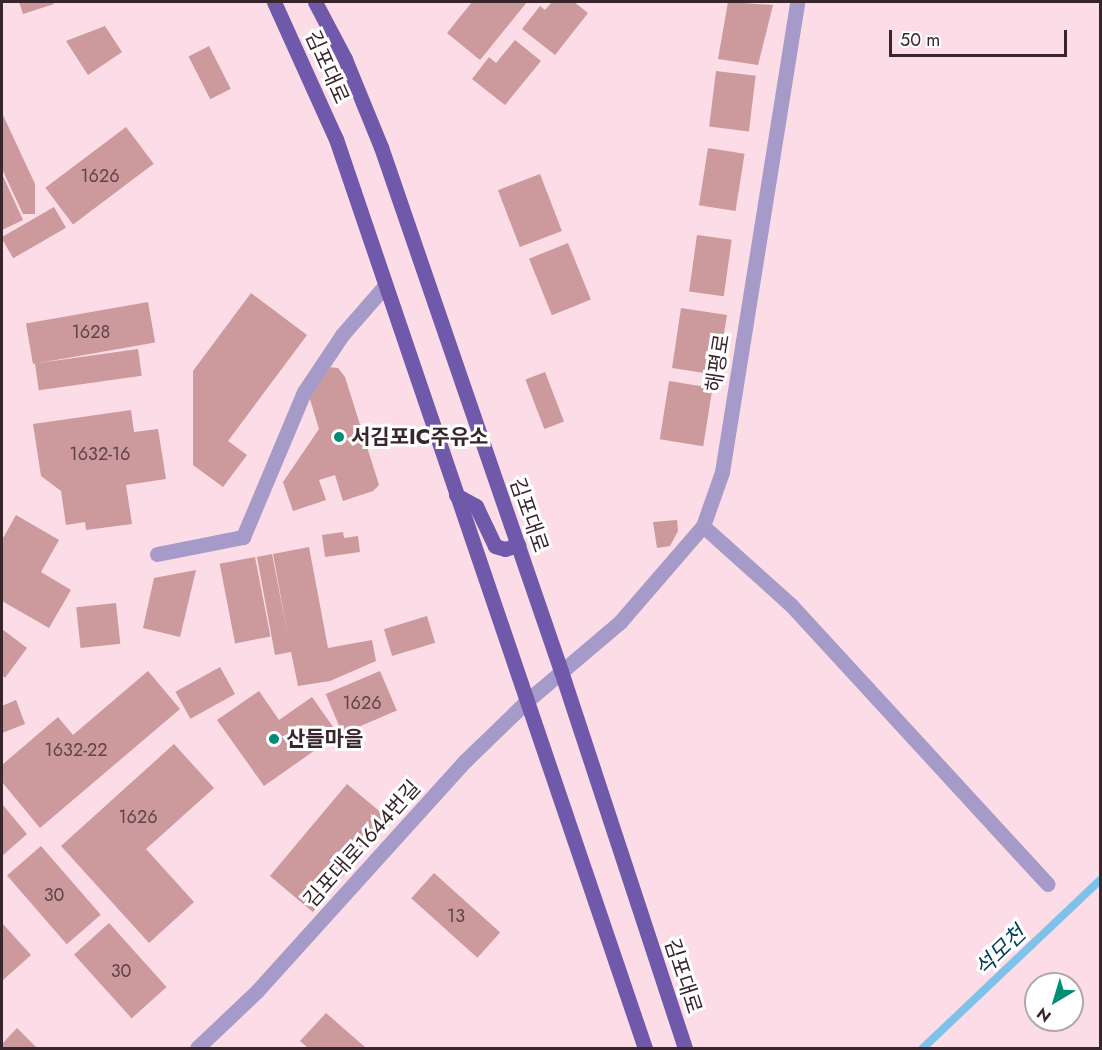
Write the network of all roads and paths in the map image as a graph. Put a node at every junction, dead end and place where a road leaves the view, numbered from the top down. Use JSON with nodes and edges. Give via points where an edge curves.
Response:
{"nodes":[{"id":1,"x":274,"y":2,"type":"edge"},
{"id":2,"x":315,"y":2,"type":"edge"},
{"id":3,"x":797,"y":2,"type":"edge"},
{"id":4,"x":383,"y":288,"type":"junction"},
{"id":5,"x":456,"y":495,"type":"junction"},
{"id":6,"x":703,"y":526,"type":"junction"},
{"id":7,"x":518,"y":545,"type":"junction"},
{"id":8,"x":157,"y":554,"type":"dead end"},
{"id":9,"x":561,"y":671,"type":"junction"},
{"id":10,"x":528,"y":700,"type":"junction"},
{"id":11,"x":1048,"y":884,"type":"dead end"},
{"id":12,"x":196,"y":1048,"type":"edge"},
{"id":13,"x":645,"y":1048,"type":"edge"},
{"id":14,"x":685,"y":1048,"type":"edge"}],
"edges":[{"from":1,"to":4,"type":"main road","name":"김포대로","via":[[336,139]]},
{"from":2,"to":7,"type":"main road","name":"김포대로","via":[[345,59],[381,147]]},
{"from":3,"to":6,"type":"lane","name":"해평로","via":[[724,463]]},
{"from":4,"to":5,"type":"main road","name":"김포대로"},
{"from":4,"to":8,"type":"lane","via":[[342,335],[304,392],[243,537]]},
{"from":5,"to":7,"type":"main road","via":[[476,506],[495,546],[505,549]]},
{"from":5,"to":10,"type":"main road","name":"김포대로"},
{"from":6,"to":9,"type":"lane","name":"해평로","via":[[620,622]]},
{"from":6,"to":11,"type":"lane","via":[[791,605]]},
{"from":7,"to":9,"type":"main road","name":"김포대로"},
{"from":9,"to":10,"type":"lane","name":"김포대로1644번길"},
{"from":9,"to":14,"type":"main road","name":"김포대로"},
{"from":10,"to":12,"type":"lane","name":"김포대로1644번길","via":[[465,761],[257,992]]},
{"from":10,"to":13,"type":"main road","name":"김포대로"}]}
